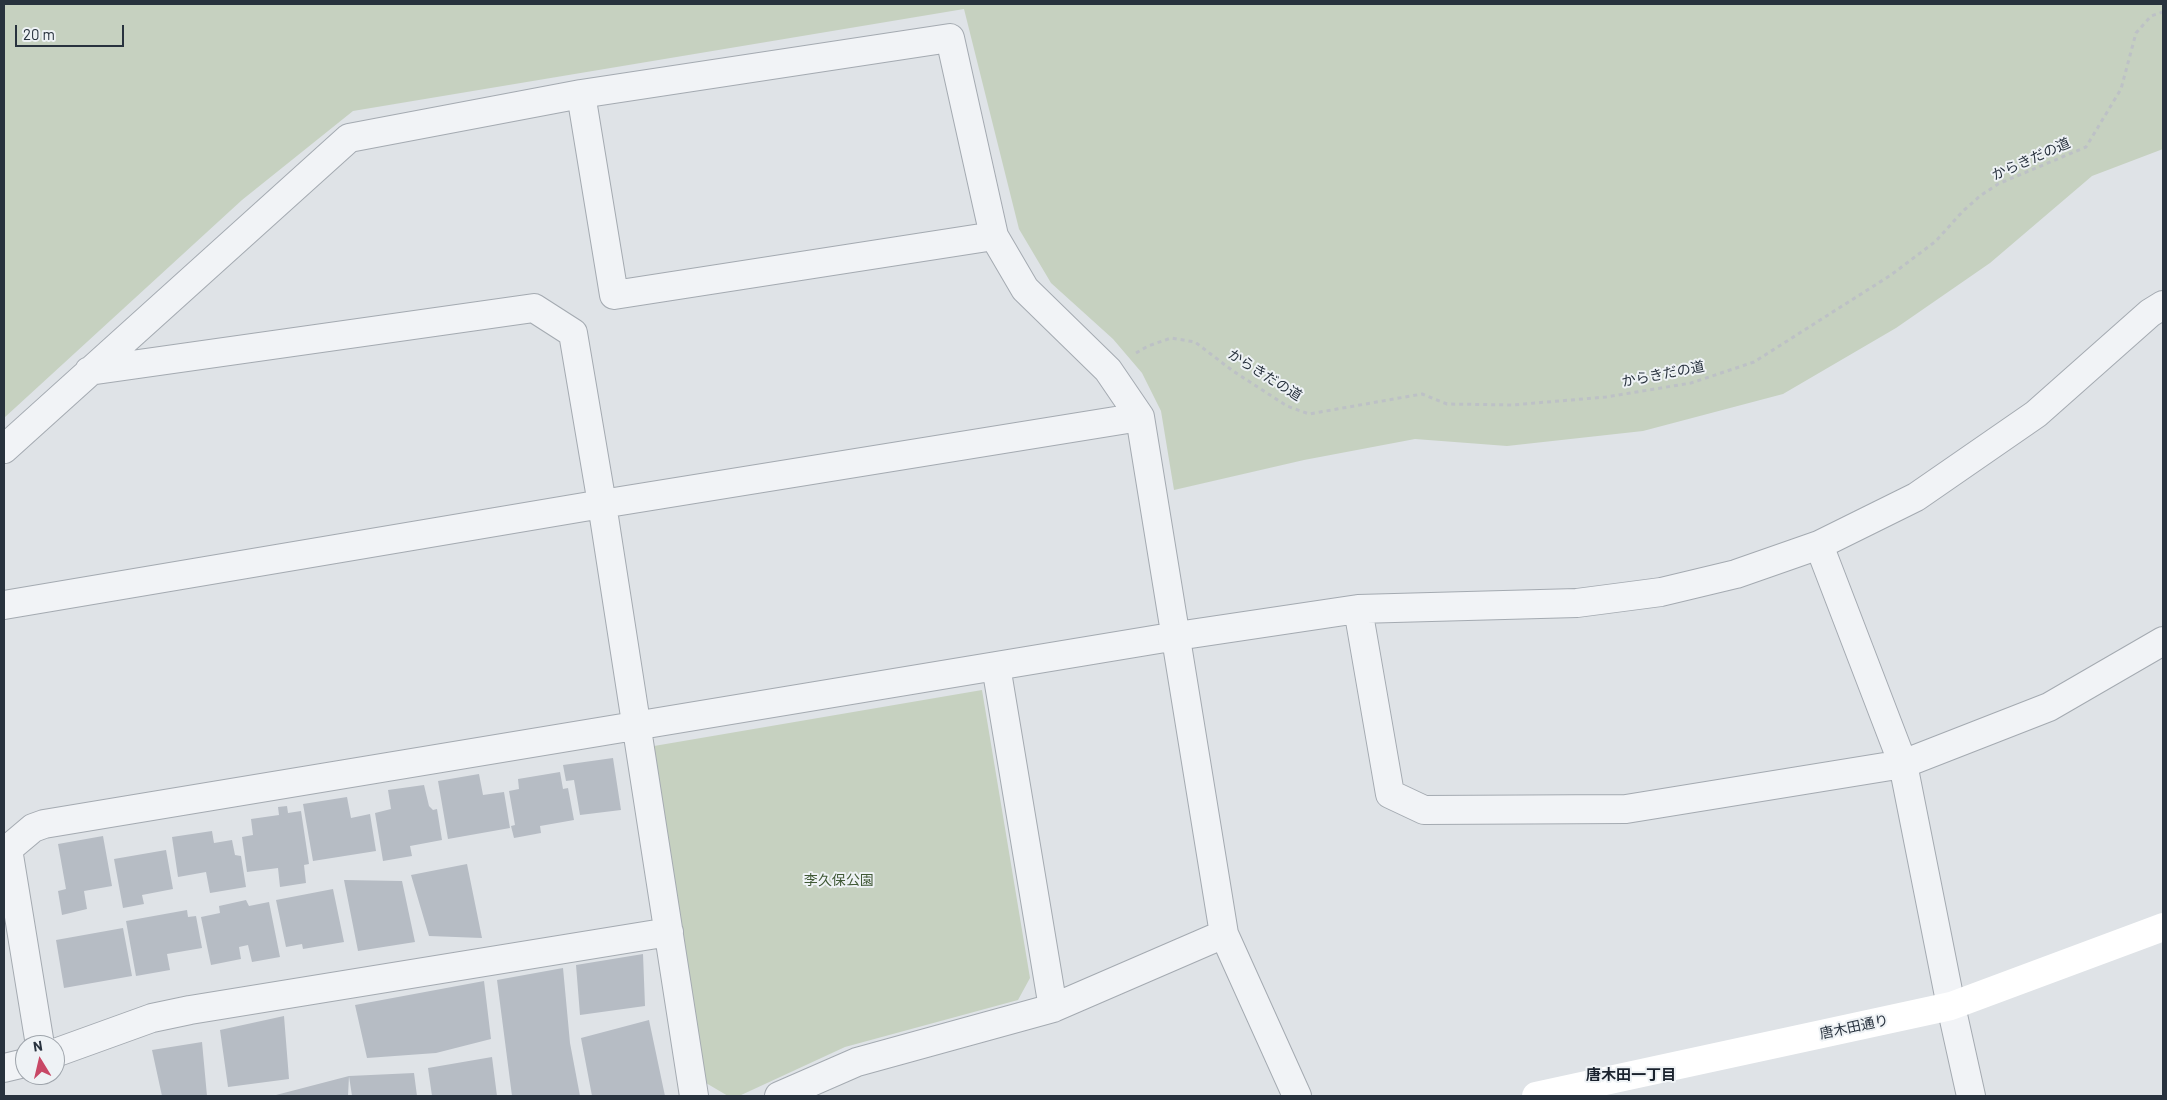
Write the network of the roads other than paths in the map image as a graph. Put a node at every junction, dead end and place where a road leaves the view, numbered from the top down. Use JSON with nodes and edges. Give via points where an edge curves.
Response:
{"nodes":[{"id":1,"x":581,"y":94,"type":"junction"},
{"id":2,"x":994,"y":236,"type":"junction"},
{"id":3,"x":2163,"y":305,"type":"edge"},
{"id":4,"x":89,"y":370,"type":"junction"},
{"id":5,"x":1140,"y":417,"type":"junction"},
{"id":6,"x":4,"y":449,"type":"edge"},
{"id":7,"x":602,"y":504,"type":"junction"},
{"id":8,"x":1820,"y":545,"type":"junction"},
{"id":9,"x":4,"y":605,"type":"edge"},
{"id":10,"x":1358,"y":609,"type":"junction"},
{"id":11,"x":1176,"y":636,"type":"junction"},
{"id":12,"x":2163,"y":641,"type":"edge"},
{"id":13,"x":996,"y":666,"type":"junction"},
{"id":14,"x":636,"y":727,"type":"junction"},
{"id":15,"x":1903,"y":764,"type":"junction"},
{"id":16,"x":6,"y":849,"type":"edge"},
{"id":17,"x":2163,"y":927,"type":"edge"},
{"id":18,"x":669,"y":932,"type":"junction"},
{"id":19,"x":1224,"y":934,"type":"junction"},
{"id":20,"x":1951,"y":1006,"type":"junction"},
{"id":21,"x":1053,"y":1008,"type":"junction"},
{"id":22,"x":38,"y":1035,"type":"edge"},
{"id":23,"x":65,"y":1049,"type":"edge"},
{"id":24,"x":694,"y":1096,"type":"edge"},
{"id":25,"x":779,"y":1096,"type":"edge"},
{"id":26,"x":1297,"y":1096,"type":"edge"},
{"id":27,"x":1536,"y":1096,"type":"edge"},
{"id":28,"x":1971,"y":1096,"type":"edge"}],
"edges":[{"from":1,"to":2,"type":"street","via":[[950,38]]},
{"from":1,"to":2,"type":"street","via":[[614,295]]},
{"from":1,"to":4,"type":"street","via":[[349,138]]},
{"from":2,"to":5,"type":"street","via":[[1025,289],[1108,370]]},
{"from":3,"to":8,"type":"street","via":[[2028,420],[1916,497]]},
{"from":4,"to":6,"type":"street"},
{"from":4,"to":7,"type":"street","via":[[534,308],[573,334]]},
{"from":5,"to":7,"type":"street"},
{"from":5,"to":11,"type":"street"},
{"from":7,"to":9,"type":"street"},
{"from":7,"to":14,"type":"street"},
{"from":8,"to":10,"type":"street","via":[[1736,574],[1661,592],[1577,602]]},
{"from":8,"to":15,"type":"street"},
{"from":10,"to":11,"type":"street"},
{"from":10,"to":15,"type":"street","via":[[1390,794],[1424,810],[1626,810]]},
{"from":11,"to":13,"type":"street"},
{"from":11,"to":19,"type":"street"},
{"from":12,"to":15,"type":"street","via":[[2049,707]]},
{"from":13,"to":14,"type":"street"},
{"from":13,"to":21,"type":"street"},
{"from":14,"to":16,"type":"street","via":[[44,824],[33,828]]},
{"from":14,"to":18,"type":"street"},
{"from":15,"to":20,"type":"street"},
{"from":16,"to":22,"type":"street"},
{"from":17,"to":20,"type":"street","name":"唐木田通り"},
{"from":18,"to":23,"type":"street","via":[[190,1010],[152,1018]]},
{"from":18,"to":24,"type":"street"},
{"from":19,"to":21,"type":"street"},
{"from":19,"to":26,"type":"street"},
{"from":20,"to":27,"type":"street","name":"唐木田通り"},
{"from":20,"to":28,"type":"street"},
{"from":21,"to":25,"type":"street","via":[[857,1062]]}]}
